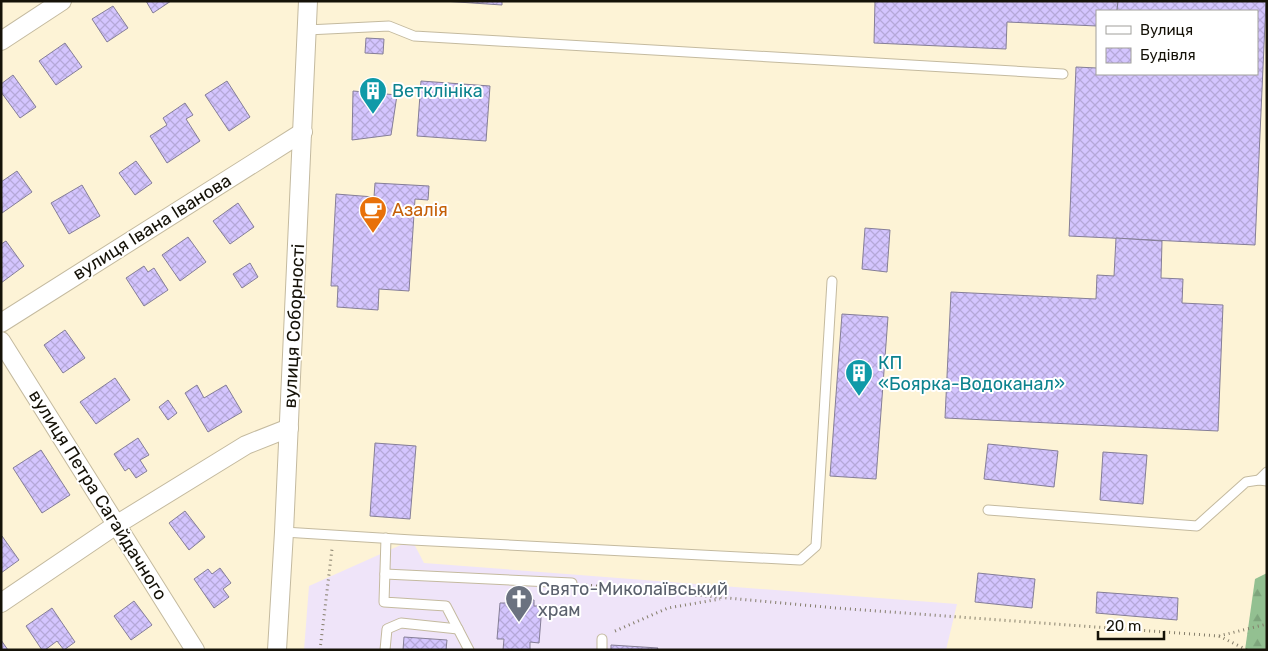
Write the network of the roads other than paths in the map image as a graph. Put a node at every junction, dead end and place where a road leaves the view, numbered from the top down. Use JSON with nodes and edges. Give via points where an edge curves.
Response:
{"nodes":[{"id":1,"x":62,"y":1,"type":"edge"},
{"id":2,"x":308,"y":1,"type":"edge"},
{"id":3,"x":307,"y":30,"type":"junction"},
{"id":4,"x":1,"y":41,"type":"edge"},
{"id":5,"x":1063,"y":74,"type":"dead end"},
{"id":6,"x":303,"y":132,"type":"junction"},
{"id":7,"x":832,"y":281,"type":"dead end"},
{"id":8,"x":1,"y":323,"type":"edge"},
{"id":9,"x":1,"y":341,"type":"edge"},
{"id":10,"x":289,"y":428,"type":"junction"},
{"id":11,"x":1267,"y":472,"type":"edge"},
{"id":12,"x":1263,"y":480,"type":"edge"},
{"id":13,"x":988,"y":510,"type":"dead end"},
{"id":14,"x":116,"y":525,"type":"junction"},
{"id":15,"x":284,"y":532,"type":"junction"},
{"id":16,"x":386,"y":538,"type":"junction"},
{"id":17,"x":385,"y":574,"type":"junction"},
{"id":18,"x":572,"y":584,"type":"road end"},
{"id":19,"x":1,"y":604,"type":"edge"},
{"id":20,"x":458,"y":629,"type":"junction"},
{"id":21,"x":602,"y":639,"type":"road end"},
{"id":22,"x":195,"y":650,"type":"edge"},
{"id":23,"x":277,"y":650,"type":"edge"},
{"id":24,"x":385,"y":650,"type":"edge"},
{"id":25,"x":469,"y":650,"type":"edge"},
{"id":26,"x":602,"y":650,"type":"edge"}],
"edges":[{"from":1,"to":4,"type":"street"},
{"from":2,"to":3,"type":"street","name":"вулиця Соборності"},
{"from":3,"to":5,"type":"lane","via":[[389,26],[414,36]]},
{"from":3,"to":6,"type":"street","name":"вулиця Соборності"},
{"from":6,"to":8,"type":"street","name":"вулиця Івана Іванова"},
{"from":6,"to":10,"type":"street","name":"вулиця Соборності"},
{"from":7,"to":16,"type":"lane","via":[[816,546],[800,560]]},
{"from":9,"to":14,"type":"street","name":"вулиця Петра Сагайдачного"},
{"from":10,"to":14,"type":"street","via":[[246,445]]},
{"from":10,"to":15,"type":"street","name":"вулиця Соборності"},
{"from":11,"to":12,"type":"lane"},
{"from":12,"to":13,"type":"lane","via":[[1246,482],[1197,526]]},
{"from":14,"to":19,"type":"street"},
{"from":14,"to":22,"type":"street","name":"вулиця Петра Сагайдачного"},
{"from":15,"to":16,"type":"lane"},
{"from":15,"to":23,"type":"street","name":"вулиця Соборності"},
{"from":16,"to":17,"type":"lane"},
{"from":17,"to":18,"type":"lane"},
{"from":17,"to":20,"type":"lane","via":[[384,602],[446,606]]},
{"from":20,"to":24,"type":"lane","via":[[401,622],[387,628]]},
{"from":20,"to":25,"type":"lane"},
{"from":21,"to":26,"type":"lane"}]}
